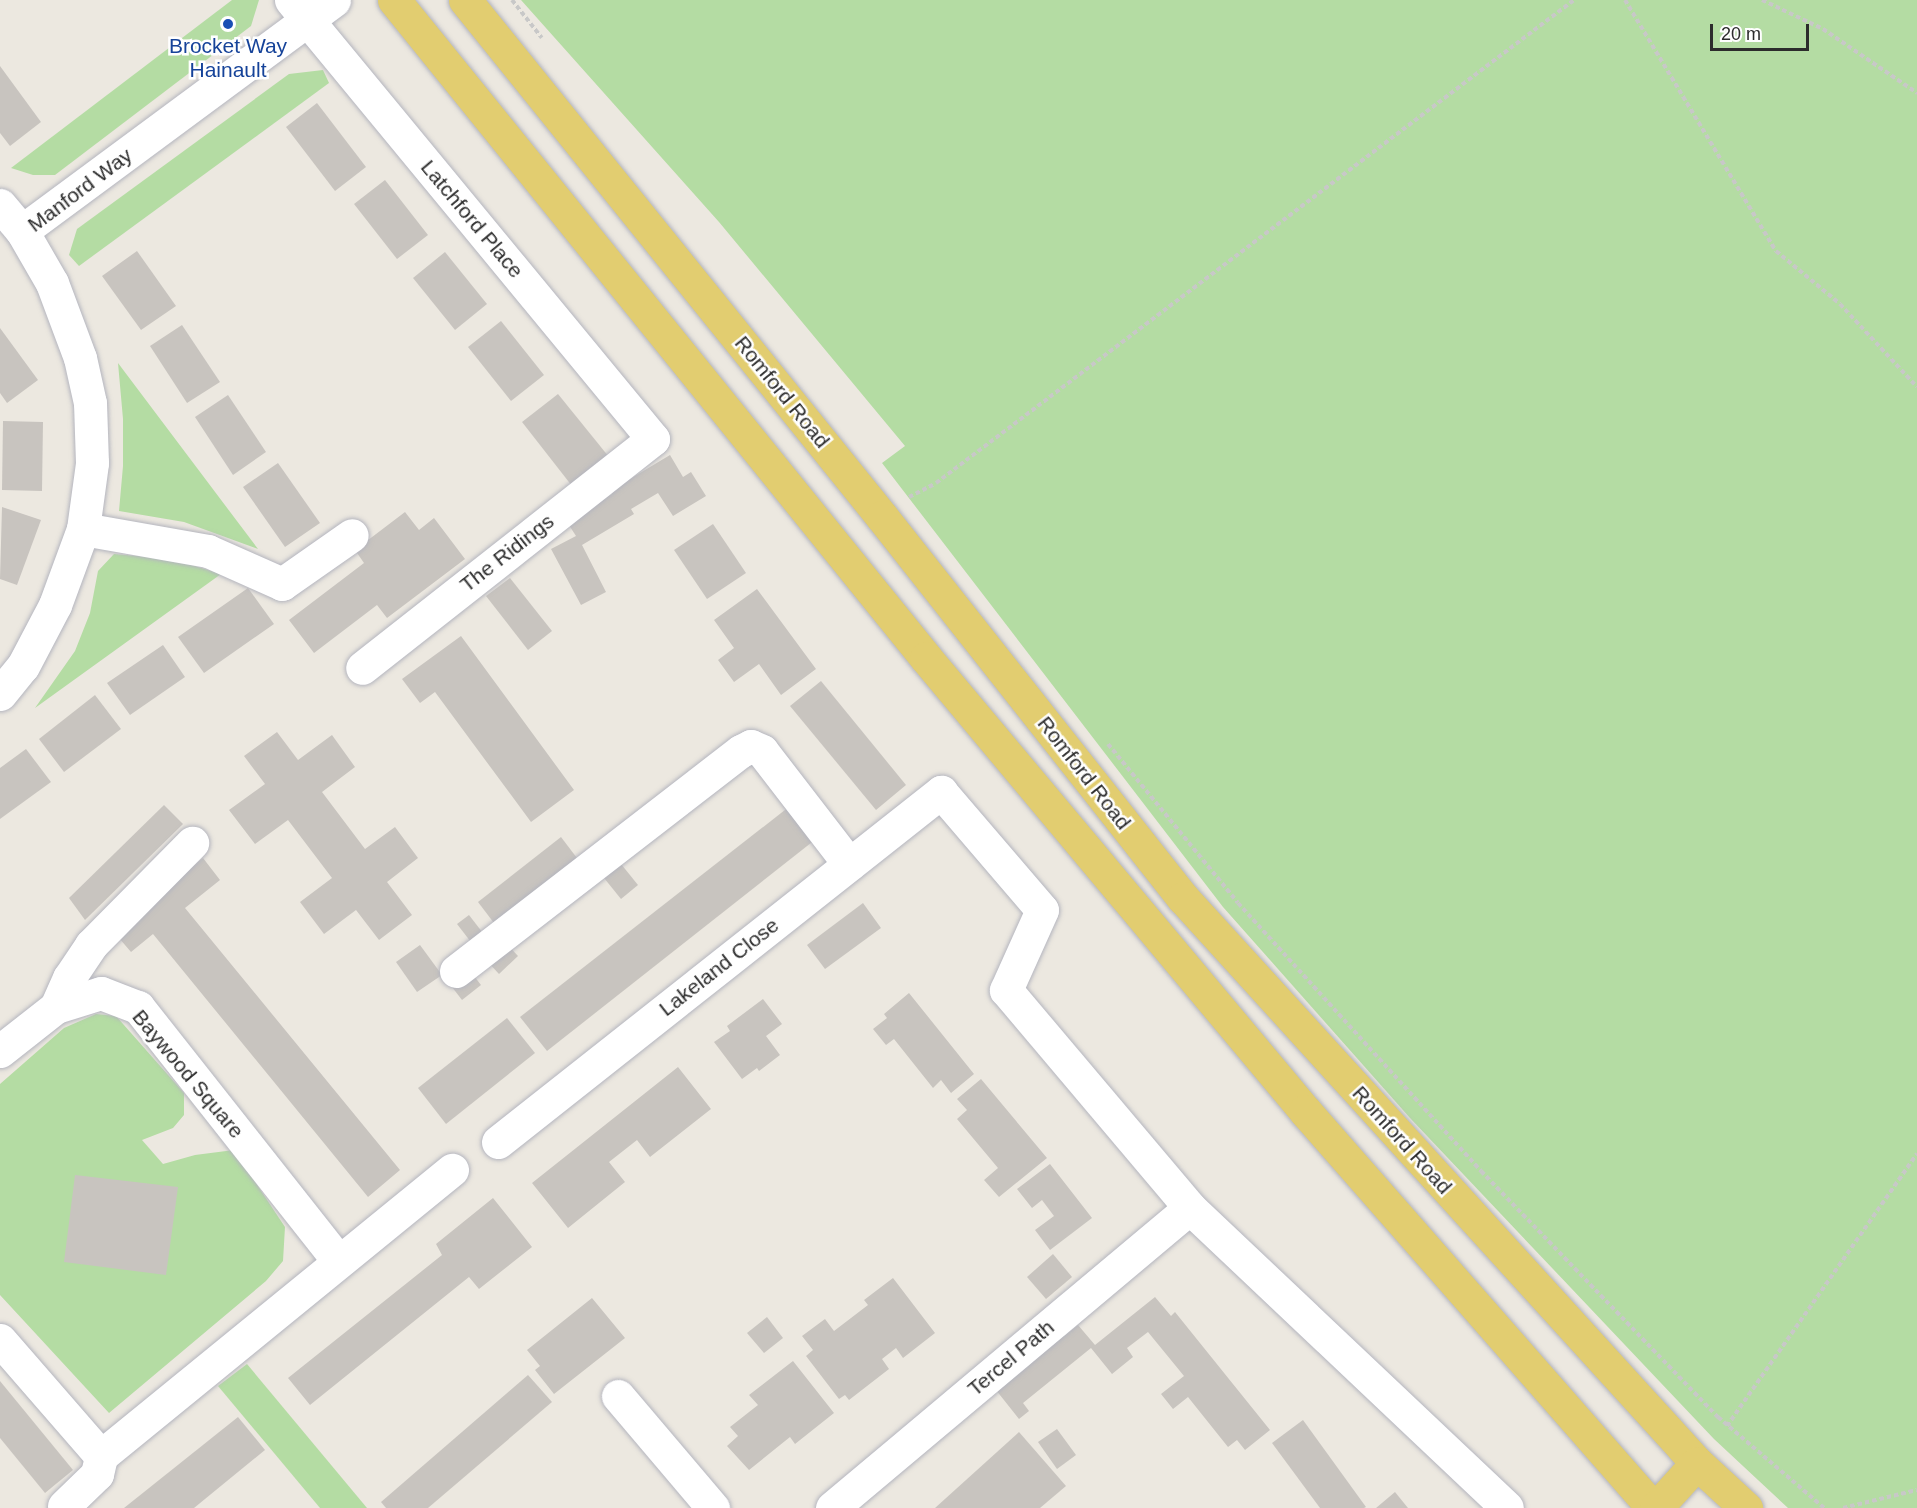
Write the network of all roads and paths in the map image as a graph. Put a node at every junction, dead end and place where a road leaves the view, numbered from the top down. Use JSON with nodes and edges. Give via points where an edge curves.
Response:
{"nodes":[{"id":1,"x":334,"y":0,"type":"edge"},
{"id":2,"x":394,"y":0,"type":"edge"},
{"id":3,"x":465,"y":0,"type":"edge"},
{"id":4,"x":1574,"y":0,"type":"edge"},
{"id":5,"x":1625,"y":0,"type":"edge"},
{"id":6,"x":1762,"y":0,"type":"edge"},
{"id":7,"x":300,"y":10,"type":"edge"},
{"id":8,"x":1917,"y":93,"type":"edge"},
{"id":9,"x":0,"y":205,"type":"edge"},
{"id":10,"x":22,"y":231,"type":"junction"},
{"id":11,"x":1917,"y":387,"type":"edge"},
{"id":12,"x":653,"y":438,"type":"joint"},
{"id":13,"x":882,"y":517,"type":"junction"},
{"id":14,"x":83,"y":529,"type":"junction"},
{"id":15,"x":352,"y":535,"type":"dead end"},
{"id":16,"x":362,"y":668,"type":"dead end"},
{"id":17,"x":0,"y":694,"type":"edge"},
{"id":18,"x":1102,"y":737,"type":"dead end"},
{"id":19,"x":192,"y":843,"type":"dead end"},
{"id":20,"x":849,"y":864,"type":"junction"},
{"id":21,"x":456,"y":971,"type":"dead end"},
{"id":22,"x":56,"y":1007,"type":"junction"},
{"id":23,"x":0,"y":1051,"type":"edge"},
{"id":24,"x":498,"y":1142,"type":"dead end"},
{"id":25,"x":1917,"y":1154,"type":"edge"},
{"id":26,"x":452,"y":1170,"type":"dead end"},
{"id":27,"x":1190,"y":1208,"type":"junction"},
{"id":28,"x":338,"y":1260,"type":"junction"},
{"id":29,"x":0,"y":1340,"type":"edge"},
{"id":30,"x":618,"y":1396,"type":"dead end"},
{"id":31,"x":1727,"y":1426,"type":"junction"},
{"id":32,"x":101,"y":1456,"type":"junction"},
{"id":33,"x":1697,"y":1462,"type":"junction"},
{"id":34,"x":1917,"y":1490,"type":"edge"},
{"id":35,"x":64,"y":1506,"type":"dead end"},
{"id":36,"x":713,"y":1508,"type":"edge"},
{"id":37,"x":832,"y":1508,"type":"edge"},
{"id":38,"x":1507,"y":1508,"type":"edge"},
{"id":39,"x":1654,"y":1508,"type":"edge"},
{"id":40,"x":1746,"y":1508,"type":"edge"},
{"id":41,"x":1824,"y":1508,"type":"edge"},
{"id":42,"x":1843,"y":1508,"type":"edge"}],
"edges":[{"from":1,"to":7,"type":"street","name":"Manford Way"},
{"from":2,"to":39,"type":"main road","via":[[934,667],[1305,1111]]},
{"from":3,"to":13,"type":"main road","name":"Romford Road"},
{"from":4,"to":13,"type":"path","via":[[936,483]]},
{"from":5,"to":11,"type":"path","via":[[1776,251],[1840,304]]},
{"from":6,"to":8,"type":"path","via":[[1823,29]]},
{"from":7,"to":10,"type":"street","name":"Manford Way"},
{"from":7,"to":12,"type":"street","name":"Latchford Place"},
{"from":9,"to":10,"type":"street"},
{"from":10,"to":14,"type":"street","name":"Manford Way","via":[[52,284],[80,358],[90,403],[92,463]]},
{"from":12,"to":16,"type":"street","name":"The Ridings"},
{"from":13,"to":33,"type":"main road","name":"Romford Road","via":[[1183,898]]},
{"from":14,"to":15,"type":"street","via":[[208,551],[282,584]]},
{"from":14,"to":17,"type":"street","name":"Manford Way","via":[[55,605],[23,666]]},
{"from":18,"to":31,"type":"path","via":[[1238,903],[1473,1162]]},
{"from":19,"to":22,"type":"street","via":[[91,945]]},
{"from":20,"to":21,"type":"street","via":[[762,751],[751,746]]},
{"from":20,"to":24,"type":"street","name":"Lakeland Close"},
{"from":20,"to":27,"type":"street","name":"Lakeland Close","via":[[941,792],[1042,910],[1006,990]]},
{"from":22,"to":23,"type":"street","name":"Baywood Square"},
{"from":22,"to":28,"type":"street","name":"Baywood Square","via":[[100,993],[138,1007]]},
{"from":25,"to":31,"type":"path"},
{"from":26,"to":28,"type":"street"},
{"from":27,"to":37,"type":"street","name":"Tercel Path"},
{"from":27,"to":38,"type":"street"},
{"from":28,"to":32,"type":"street"},
{"from":29,"to":32,"type":"street"},
{"from":30,"to":36,"type":"street"},
{"from":31,"to":41,"type":"path"},
{"from":32,"to":35,"type":"street","via":[[97,1474]]},
{"from":33,"to":39,"type":"main road"},
{"from":33,"to":40,"type":"main road","name":"Romford Road"},
{"from":34,"to":42,"type":"path"}]}
